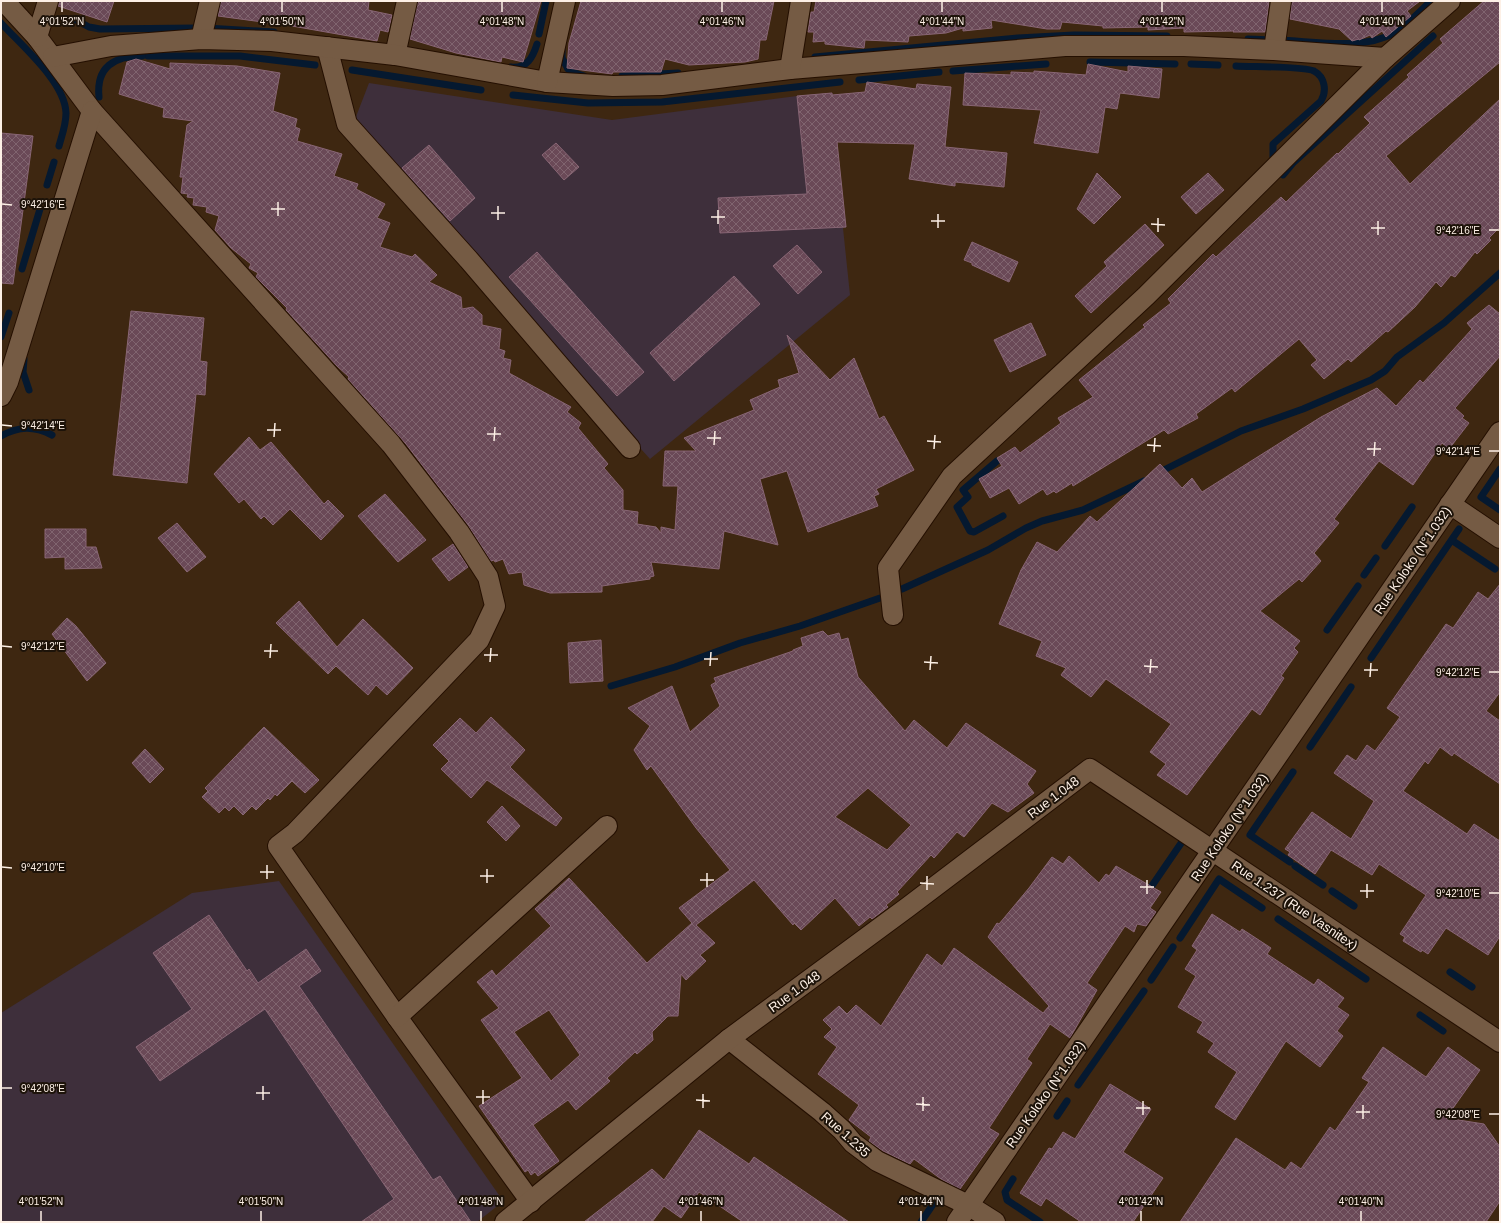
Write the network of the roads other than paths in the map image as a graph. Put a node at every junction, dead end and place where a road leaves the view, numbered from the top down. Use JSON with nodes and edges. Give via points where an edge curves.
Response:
{"nodes":[{"id":1,"x":4,"y":1,"type":"edge"},
{"id":2,"x":48,"y":1,"type":"edge"},
{"id":3,"x":210,"y":1,"type":"edge"},
{"id":4,"x":407,"y":1,"type":"edge"},
{"id":5,"x":565,"y":1,"type":"edge"},
{"id":6,"x":801,"y":1,"type":"edge"},
{"id":7,"x":1281,"y":1,"type":"edge"},
{"id":8,"x":1450,"y":1,"type":"edge"},
{"id":9,"x":37,"y":37,"type":"junction"},
{"id":10,"x":201,"y":38,"type":"junction"},
{"id":11,"x":326,"y":47,"type":"junction"},
{"id":12,"x":1274,"y":50,"type":"junction"},
{"id":13,"x":395,"y":55,"type":"junction"},
{"id":14,"x":53,"y":57,"type":"junction"},
{"id":15,"x":1385,"y":58,"type":"junction"},
{"id":16,"x":790,"y":70,"type":"junction"},
{"id":17,"x":547,"y":82,"type":"junction"},
{"id":18,"x":92,"y":111,"type":"junction"},
{"id":19,"x":1,"y":396,"type":"edge"},
{"id":20,"x":1500,"y":432,"type":"edge"},
{"id":21,"x":630,"y":448,"type":"dead end"},
{"id":22,"x":1450,"y":504,"type":"junction"},
{"id":23,"x":1500,"y":538,"type":"edge"},
{"id":24,"x":893,"y":616,"type":"dead end"},
{"id":25,"x":1090,"y":769,"type":"joint"},
{"id":26,"x":607,"y":826,"type":"dead end"},
{"id":27,"x":1213,"y":851,"type":"junction"},
{"id":28,"x":397,"y":1016,"type":"junction"},
{"id":29,"x":730,"y":1039,"type":"junction"},
{"id":30,"x":1500,"y":1042,"type":"edge"},
{"id":31,"x":531,"y":1202,"type":"junction"},
{"id":32,"x":968,"y":1205,"type":"junction"},
{"id":33,"x":504,"y":1222,"type":"edge"},
{"id":34,"x":957,"y":1222,"type":"edge"},
{"id":35,"x":994,"y":1222,"type":"edge"}],
"edges":[{"from":1,"to":9,"type":"street"},
{"from":2,"to":9,"type":"street"},
{"from":3,"to":10,"type":"street"},
{"from":4,"to":13,"type":"street"},
{"from":5,"to":17,"type":"street"},
{"from":6,"to":16,"type":"street"},
{"from":7,"to":12,"type":"street"},
{"from":8,"to":15,"type":"street"},
{"from":9,"to":14,"type":"street"},
{"from":10,"to":11,"type":"street","via":[[272,41]]},
{"from":10,"to":14,"type":"street","via":[[111,46]]},
{"from":11,"to":13,"type":"street"},
{"from":11,"to":21,"type":"street","via":[[347,124],[469,260]]},
{"from":12,"to":15,"type":"street"},
{"from":12,"to":16,"type":"street","via":[[1184,46],[1064,46]]},
{"from":13,"to":17,"type":"street"},
{"from":14,"to":18,"type":"street"},
{"from":15,"to":24,"type":"street","via":[[1146,296],[952,476],[888,568]]},
{"from":16,"to":17,"type":"street","via":[[662,85],[613,86]]},
{"from":18,"to":19,"type":"street","via":[[8,382]]},
{"from":18,"to":28,"type":"street","via":[[391,444],[459,532],[488,577],[495,606],[479,640],[295,833],[278,846]]},
{"from":20,"to":22,"type":"street","name":"Rue Koloko (N°1.032)"},
{"from":22,"to":23,"type":"street"},
{"from":22,"to":27,"type":"street","name":"Rue Koloko (N°1.032)"},
{"from":25,"to":27,"type":"street","name":"Rue 1.237 (Rue Vasnitex)"},
{"from":25,"to":29,"type":"street","name":"Rue 1.048"},
{"from":26,"to":28,"type":"street"},
{"from":27,"to":30,"type":"street","name":"Rue 1.237 (Rue Vasnitex)"},
{"from":27,"to":32,"type":"street","name":"Rue Koloko (N°1.032)"},
{"from":28,"to":31,"type":"street"},
{"from":29,"to":31,"type":"street","name":"Rue 1.048"},
{"from":29,"to":32,"type":"street","name":"Rue 1.235","via":[[822,1112],[866,1154]]},
{"from":31,"to":33,"type":"street","name":"Rue 1.048"},
{"from":32,"to":34,"type":"street","name":"Rue Koloko (N°1.032)"},
{"from":32,"to":35,"type":"street","name":"Rue 1.235"}]}
